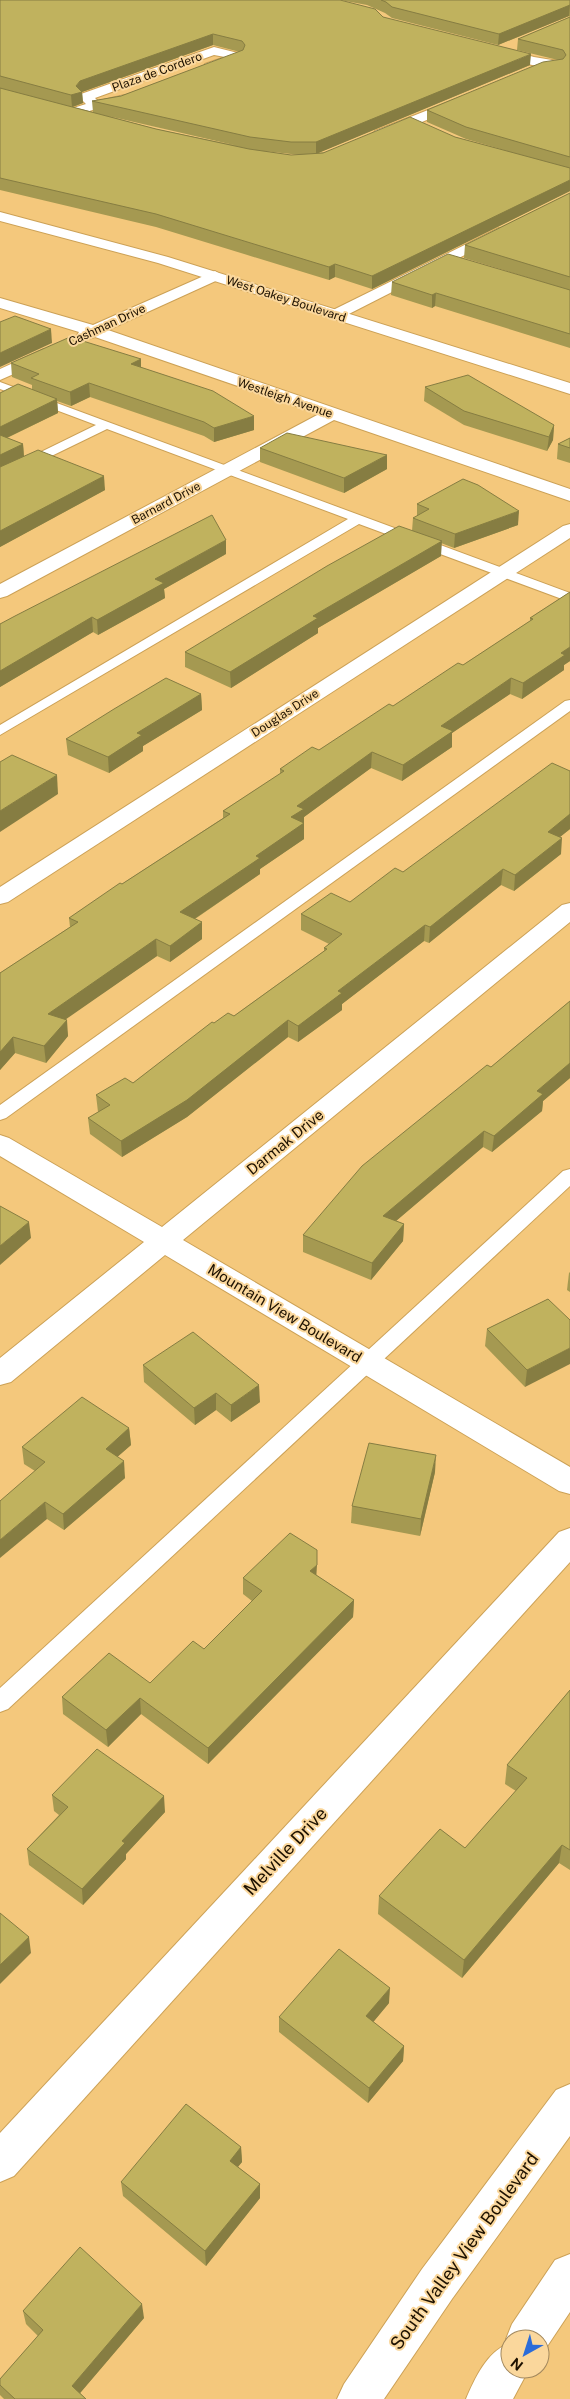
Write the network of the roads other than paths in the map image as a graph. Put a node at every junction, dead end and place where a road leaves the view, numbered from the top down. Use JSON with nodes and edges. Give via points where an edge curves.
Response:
{"nodes":[{"id":1,"x":518,"y":44,"type":"edge"},
{"id":2,"x":481,"y":46,"type":"edge"},
{"id":3,"x":500,"y":51,"type":"junction"},
{"id":4,"x":564,"y":67,"type":"edge"},
{"id":5,"x":200,"y":71,"type":"edge"},
{"id":6,"x":529,"y":72,"type":"edge"},
{"id":7,"x":144,"y":92,"type":"edge"},
{"id":8,"x":475,"y":95,"type":"edge"},
{"id":9,"x":95,"y":105,"type":"junction"},
{"id":10,"x":100,"y":121,"type":"edge"},
{"id":11,"x":411,"y":122,"type":"junction"},
{"id":12,"x":427,"y":129,"type":"edge"},
{"id":13,"x":369,"y":139,"type":"edge"},
{"id":14,"x":0,"y":216,"type":"edge"},
{"id":15,"x":516,"y":224,"type":"edge"},
{"id":16,"x":445,"y":259,"type":"junction"},
{"id":17,"x":463,"y":264,"type":"edge"},
{"id":18,"x":215,"y":276,"type":"junction"},
{"id":19,"x":0,"y":303,"type":"edge"},
{"id":20,"x":335,"y":315,"type":"junction"},
{"id":21,"x":94,"y":331,"type":"junction"},
{"id":22,"x":0,"y":375,"type":"edge"},
{"id":23,"x":0,"y":384,"type":"edge"},
{"id":24,"x":570,"y":389,"type":"edge"},
{"id":25,"x":332,"y":414,"type":"junction"},
{"id":26,"x":108,"y":424,"type":"junction"},
{"id":27,"x":229,"y":469,"type":"junction"},
{"id":28,"x":0,"y":477,"type":"edge"},
{"id":29,"x":570,"y":495,"type":"edge"},
{"id":30,"x":358,"y":519,"type":"junction"},
{"id":31,"x":570,"y":530,"type":"edge"},
{"id":32,"x":503,"y":573,"type":"junction"},
{"id":33,"x":0,"y":592,"type":"edge"},
{"id":34,"x":570,"y":598,"type":"edge"},
{"id":35,"x":570,"y":704,"type":"edge"},
{"id":36,"x":0,"y":731,"type":"edge"},
{"id":37,"x":0,"y":897,"type":"edge"},
{"id":38,"x":570,"y":910,"type":"edge"},
{"id":39,"x":0,"y":1114,"type":"edge"},
{"id":40,"x":0,"y":1144,"type":"edge"},
{"id":41,"x":570,"y":1174,"type":"edge"},
{"id":42,"x":164,"y":1241,"type":"junction"},
{"id":43,"x":367,"y":1361,"type":"junction"},
{"id":44,"x":0,"y":1374,"type":"edge"},
{"id":45,"x":570,"y":1482,"type":"edge"},
{"id":46,"x":570,"y":1541,"type":"edge"},
{"id":47,"x":0,"y":1702,"type":"edge"},
{"id":48,"x":570,"y":2104,"type":"edge"},
{"id":49,"x":0,"y":2162,"type":"edge"},
{"id":50,"x":570,"y":2275,"type":"edge"},
{"id":51,"x":534,"y":2329,"type":"edge"},
{"id":52,"x":501,"y":2379,"type":"edge"},
{"id":53,"x":359,"y":2399,"type":"edge"},
{"id":54,"x":488,"y":2399,"type":"edge"}],
"edges":[{"from":1,"to":3,"type":"street"},
{"from":2,"to":3,"type":"street"},
{"from":3,"to":4,"type":"street"},
{"from":4,"to":6,"type":"street","via":[[538,68]]},
{"from":5,"to":9,"type":"street","name":"Plaza de Cordero","via":[[238,57],[214,51],[198,56],[86,97]]},
{"from":7,"to":9,"type":"street","name":"Plaza de Cordero","via":[[116,103]]},
{"from":8,"to":11,"type":"street"},
{"from":9,"to":10,"type":"street","name":"Plaza de Cordero","via":[[67,112]]},
{"from":11,"to":12,"type":"street"},
{"from":11,"to":13,"type":"street"},
{"from":14,"to":18,"type":"street","name":"West Oakey Boulevard"},
{"from":15,"to":16,"type":"street"},
{"from":16,"to":17,"type":"street"},
{"from":16,"to":20,"type":"street"},
{"from":18,"to":20,"type":"street","name":"West Oakey Boulevard"},
{"from":18,"to":21,"type":"street","name":"Cashman Drive"},
{"from":19,"to":21,"type":"street","name":"Westleigh Avenue"},
{"from":20,"to":24,"type":"street","name":"West Oakey Boulevard"},
{"from":21,"to":22,"type":"street","name":"Cashman Drive"},
{"from":21,"to":25,"type":"street","name":"Westleigh Avenue"},
{"from":23,"to":26,"type":"lane"},
{"from":25,"to":27,"type":"street","name":"Barnard Drive"},
{"from":25,"to":29,"type":"street","name":"Westleigh Avenue"},
{"from":26,"to":27,"type":"lane"},
{"from":26,"to":28,"type":"lane"},
{"from":27,"to":30,"type":"lane"},
{"from":27,"to":33,"type":"street","name":"Barnard Drive"},
{"from":30,"to":32,"type":"lane"},
{"from":30,"to":36,"type":"lane"},
{"from":31,"to":32,"type":"street","name":"Douglas Drive"},
{"from":32,"to":34,"type":"lane"},
{"from":32,"to":37,"type":"street","name":"Douglas Drive"},
{"from":35,"to":39,"type":"lane"},
{"from":38,"to":42,"type":"street","name":"Darmak Drive"},
{"from":40,"to":42,"type":"street","name":"Mountain View Boulevard"},
{"from":41,"to":43,"type":"lane"},
{"from":42,"to":43,"type":"street","name":"Mountain View Boulevard"},
{"from":42,"to":44,"type":"street","name":"Darmak Drive"},
{"from":43,"to":45,"type":"street","name":"Mountain View Boulevard"},
{"from":43,"to":47,"type":"lane"},
{"from":46,"to":49,"type":"street","name":"Melville Drive"},
{"from":48,"to":53,"type":"street","name":"South Valley View Boulevard","via":[[437,2284]]},
{"from":50,"to":51,"type":"street"},
{"from":52,"to":54,"type":"street"}]}
